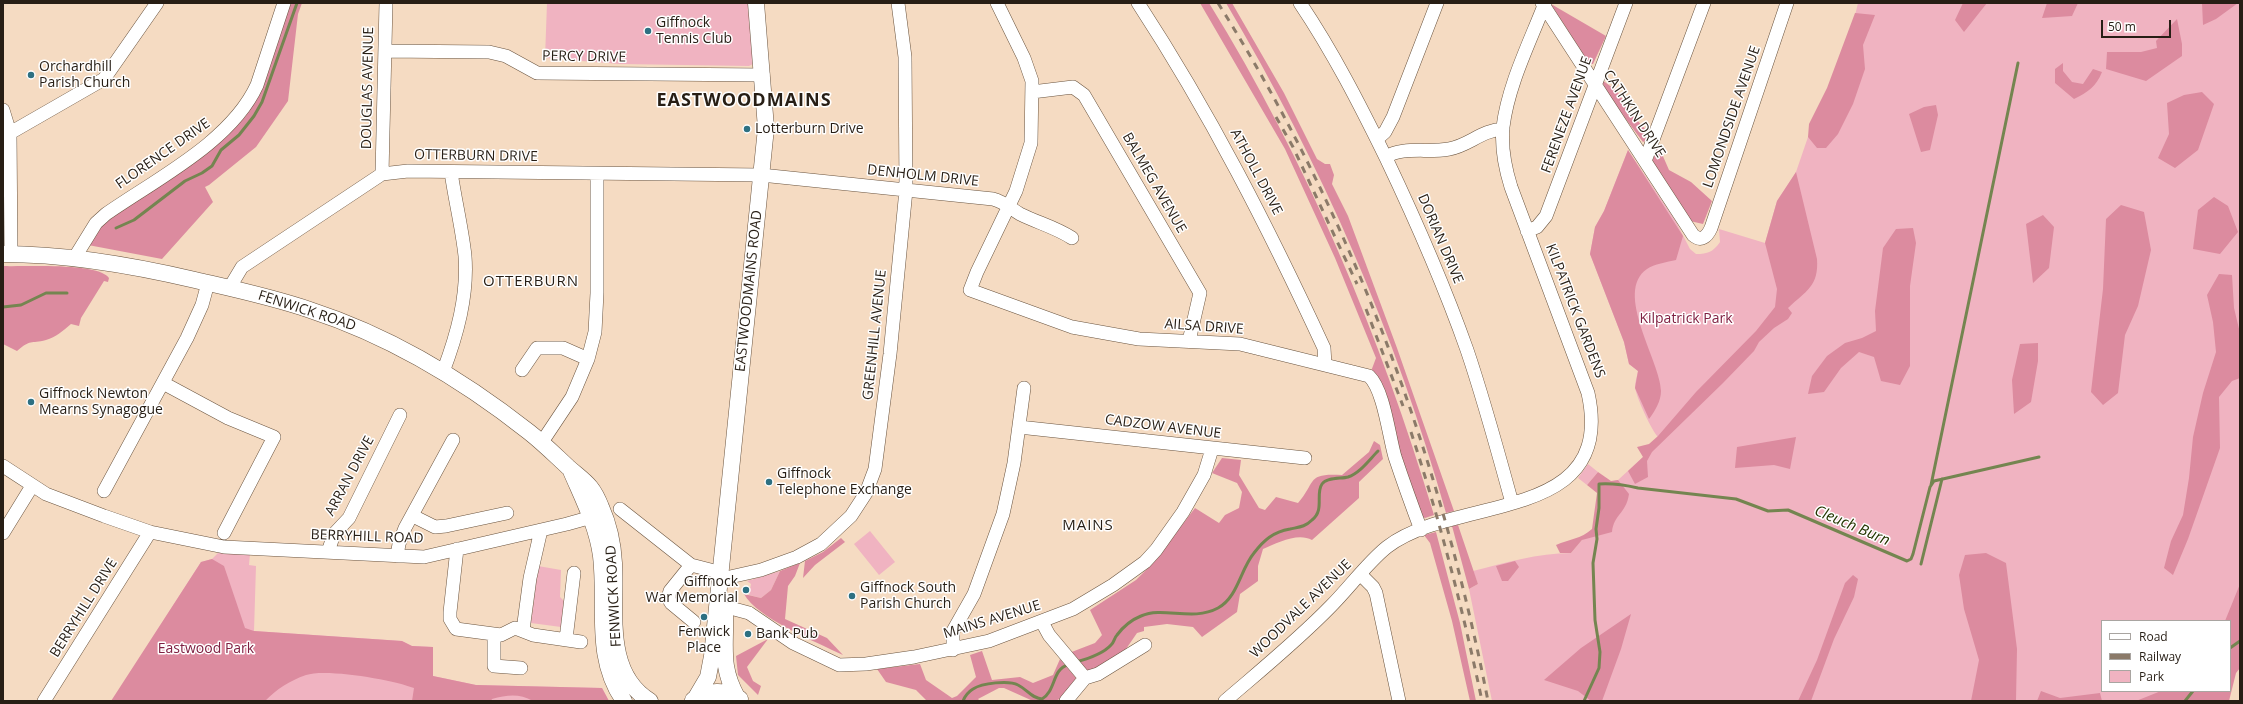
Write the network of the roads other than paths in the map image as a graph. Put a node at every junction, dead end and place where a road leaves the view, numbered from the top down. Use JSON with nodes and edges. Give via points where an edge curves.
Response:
{"nodes":[{"id":1,"x":158,"y":3,"type":"edge"},
{"id":2,"x":284,"y":3,"type":"edge"},
{"id":3,"x":386,"y":3,"type":"edge"},
{"id":4,"x":756,"y":3,"type":"edge"},
{"id":5,"x":898,"y":3,"type":"edge"},
{"id":6,"x":997,"y":3,"type":"edge"},
{"id":7,"x":1138,"y":3,"type":"edge"},
{"id":8,"x":1300,"y":3,"type":"edge"},
{"id":9,"x":1437,"y":3,"type":"edge"},
{"id":10,"x":1626,"y":3,"type":"edge"},
{"id":11,"x":1704,"y":3,"type":"edge"},
{"id":12,"x":1787,"y":3,"type":"edge"},
{"id":13,"x":1544,"y":4,"type":"edge"},
{"id":14,"x":385,"y":51,"type":"junction"},
{"id":15,"x":763,"y":75,"type":"junction"},
{"id":16,"x":1595,"y":84,"type":"junction"},
{"id":17,"x":1032,"y":92,"type":"junction"},
{"id":18,"x":3,"y":110,"type":"edge"},
{"id":19,"x":1503,"y":129,"type":"junction"},
{"id":20,"x":10,"y":133,"type":"junction"},
{"id":21,"x":1377,"y":139,"type":"junction"},
{"id":22,"x":1386,"y":157,"type":"junction"},
{"id":23,"x":1645,"y":161,"type":"junction"},
{"id":24,"x":451,"y":172,"type":"junction"},
{"id":25,"x":382,"y":174,"type":"junction"},
{"id":26,"x":597,"y":174,"type":"junction"},
{"id":27,"x":761,"y":175,"type":"junction"},
{"id":28,"x":906,"y":190,"type":"junction"},
{"id":29,"x":1008,"y":207,"type":"junction"},
{"id":30,"x":1527,"y":230,"type":"junction"},
{"id":31,"x":1072,"y":238,"type":"dead end"},
{"id":32,"x":1702,"y":238,"type":"joint"},
{"id":33,"x":7,"y":254,"type":"edge"},
{"id":34,"x":74,"y":257,"type":"junction"},
{"id":35,"x":208,"y":283,"type":"junction"},
{"id":36,"x":230,"y":287,"type":"junction"},
{"id":37,"x":1189,"y":341,"type":"junction"},
{"id":38,"x":588,"y":359,"type":"junction"},
{"id":39,"x":1325,"y":365,"type":"junction"},
{"id":40,"x":522,"y":370,"type":"dead end"},
{"id":41,"x":443,"y":372,"type":"junction"},
{"id":42,"x":163,"y":383,"type":"junction"},
{"id":43,"x":1024,"y":388,"type":"dead end"},
{"id":44,"x":400,"y":415,"type":"dead end"},
{"id":45,"x":1019,"y":427,"type":"junction"},
{"id":46,"x":453,"y":440,"type":"dead end"},
{"id":47,"x":542,"y":442,"type":"junction"},
{"id":48,"x":1212,"y":449,"type":"junction"},
{"id":49,"x":1305,"y":458,"type":"dead end"},
{"id":50,"x":3,"y":466,"type":"edge"},
{"id":51,"x":32,"y":486,"type":"junction"},
{"id":52,"x":104,"y":491,"type":"dead end"},
{"id":53,"x":1512,"y":504,"type":"junction"},
{"id":54,"x":620,"y":509,"type":"dead end"},
{"id":55,"x":506,"y":513,"type":"dead end"},
{"id":56,"x":413,"y":516,"type":"junction"},
{"id":57,"x":598,"y":516,"type":"junction"},
{"id":58,"x":541,"y":530,"type":"junction"},
{"id":59,"x":1421,"y":530,"type":"junction"},
{"id":60,"x":150,"y":532,"type":"junction"},
{"id":61,"x":3,"y":533,"type":"edge"},
{"id":62,"x":224,"y":533,"type":"dead end"},
{"id":63,"x":457,"y":549,"type":"junction"},
{"id":64,"x":328,"y":552,"type":"junction"},
{"id":65,"x":397,"y":556,"type":"junction"},
{"id":66,"x":691,"y":565,"type":"junction"},
{"id":67,"x":574,"y":573,"type":"dead end"},
{"id":68,"x":1361,"y":575,"type":"junction"},
{"id":69,"x":722,"y":576,"type":"junction"},
{"id":70,"x":720,"y":609,"type":"junction"},
{"id":71,"x":694,"y":622,"type":"dead end"},
{"id":72,"x":1042,"y":622,"type":"junction"},
{"id":73,"x":523,"y":630,"type":"junction"},
{"id":74,"x":494,"y":634,"type":"junction"},
{"id":75,"x":566,"y":639,"type":"junction"},
{"id":76,"x":580,"y":642,"type":"dead end"},
{"id":77,"x":1145,"y":645,"type":"dead end"},
{"id":78,"x":953,"y":650,"type":"junction"},
{"id":79,"x":521,"y":668,"type":"dead end"},
{"id":80,"x":1085,"y":678,"type":"junction"},
{"id":81,"x":740,"y":699,"type":"edge"},
{"id":82,"x":693,"y":700,"type":"edge"},
{"id":83,"x":1396,"y":700,"type":"edge"},
{"id":84,"x":44,"y":701,"type":"edge"},
{"id":85,"x":624,"y":701,"type":"edge"},
{"id":86,"x":650,"y":701,"type":"edge"},
{"id":87,"x":1066,"y":701,"type":"edge"},
{"id":88,"x":1225,"y":701,"type":"edge"}],
"edges":[{"from":1,"to":20,"type":"street","via":[[104,80]]},
{"from":2,"to":34,"type":"street","name":"FLORENCE DRIVE","via":[[257,85],[252,96],[230,125],[184,162],[106,214],[96,224]]},
{"from":3,"to":14,"type":"street","name":"DOUGLAS AVENUE"},
{"from":4,"to":15,"type":"main road","name":"EASTWOODMAINS ROAD"},
{"from":5,"to":28,"type":"street","name":"GREENHILL AVENUE","via":[[905,57]]},
{"from":6,"to":17,"type":"street","via":[[1029,70]]},
{"from":7,"to":39,"type":"street","name":"ATHOLL DRIVE","via":[[1182,73],[1247,188],[1324,348]]},
{"from":8,"to":21,"type":"street","name":"DORIAN DRIVE","via":[[1321,33]]},
{"from":9,"to":21,"type":"street","via":[[1393,117],[1385,132]]},
{"from":10,"to":16,"type":"street","name":"FERENEZE AVENUE"},
{"from":11,"to":23,"type":"street"},
{"from":12,"to":32,"type":"street","name":"LOMONDSIDE AVENUE","via":[[1711,228],[1708,235]]},
{"from":13,"to":16,"type":"street","name":"CATHKIN DRIVE"},
{"from":13,"to":19,"type":"street","name":"KILPATRICK GARDENS","via":[[1515,82]]},
{"from":14,"to":15,"type":"street","name":"PERCY DRIVE","via":[[489,52],[506,56],[537,72]]},
{"from":14,"to":25,"type":"street","name":"DOUGLAS AVENUE"},
{"from":15,"to":27,"type":"main road","name":"EASTWOODMAINS ROAD","via":[[766,128]]},
{"from":16,"to":23,"type":"street","name":"CATHKIN DRIVE"},
{"from":16,"to":30,"type":"street","name":"FERENEZE AVENUE","via":[[1546,216],[1537,227]]},
{"from":17,"to":29,"type":"street","via":[[1031,143],[1023,173]]},
{"from":17,"to":37,"type":"street","name":"BALMEG AVENUE","via":[[1073,87],[1084,95],[1200,293]]},
{"from":18,"to":20,"type":"street"},
{"from":19,"to":22,"type":"street","via":[[1486,132],[1450,149],[1428,152],[1397,151]]},
{"from":19,"to":30,"type":"street","name":"KILPATRICK GARDENS","via":[[1506,170]]},
{"from":20,"to":33,"type":"street"},
{"from":21,"to":22,"type":"street","name":"DORIAN DRIVE"},
{"from":22,"to":53,"type":"street","name":"DORIAN DRIVE","via":[[1429,252],[1464,344]]},
{"from":23,"to":32,"type":"street","name":"CATHKIN DRIVE","via":[[1693,235]]},
{"from":24,"to":25,"type":"street","name":"OTTERBURN DRIVE","via":[[408,171]]},
{"from":24,"to":26,"type":"street","name":"OTTERBURN DRIVE"},
{"from":24,"to":41,"type":"street","via":[[465,256],[464,296],[456,337]]},
{"from":25,"to":36,"type":"street","name":"OTTERBURN DRIVE","via":[[242,267]]},
{"from":26,"to":27,"type":"street","name":"OTTERBURN DRIVE"},
{"from":26,"to":38,"type":"street","via":[[597,293],[595,332]]},
{"from":27,"to":28,"type":"street","name":"DENHOLM DRIVE"},
{"from":27,"to":69,"type":"main road","name":"EASTWOODMAINS ROAD"},
{"from":28,"to":29,"type":"street","name":"DENHOLM DRIVE","via":[[993,199],[1003,202]]},
{"from":28,"to":69,"type":"street","name":"GREENHILL AVENUE","via":[[879,444],[875,469],[866,493],[843,526],[811,550],[761,570]]},
{"from":29,"to":31,"type":"street","name":"DENHOLM DRIVE","via":[[1050,225]]},
{"from":29,"to":37,"type":"street","name":"AILSA DRIVE","via":[[971,285],[972,292],[1072,327],[1140,339]]},
{"from":30,"to":53,"type":"street","name":"KILPATRICK GARDENS","via":[[1588,393],[1593,421],[1588,448],[1576,470],[1547,491]]},
{"from":33,"to":34,"type":"main road","name":"FENWICK ROAD"},
{"from":34,"to":35,"type":"main road","name":"FENWICK ROAD","via":[[124,264]]},
{"from":35,"to":36,"type":"main road","name":"FENWICK ROAD"},
{"from":35,"to":42,"type":"street","via":[[202,305]]},
{"from":36,"to":41,"type":"main road","name":"FENWICK ROAD","via":[[290,303],[352,325]]},
{"from":37,"to":39,"type":"street","name":"AILSA DRIVE","via":[[1240,344]]},
{"from":38,"to":40,"type":"street","via":[[563,348],[537,348]]},
{"from":38,"to":47,"type":"street","via":[[572,397]]},
{"from":39,"to":59,"type":"street","name":"AILSA DRIVE","via":[[1369,376],[1375,382],[1396,459]]},
{"from":41,"to":47,"type":"main road","name":"FENWICK ROAD","via":[[479,395]]},
{"from":42,"to":52,"type":"street"},
{"from":42,"to":62,"type":"street","via":[[228,418],[274,437]]},
{"from":43,"to":45,"type":"street"},
{"from":44,"to":64,"type":"street","name":"ARRAN DRIVE","via":[[349,518],[334,534]]},
{"from":45,"to":48,"type":"street","name":"CADZOW AVENUE"},
{"from":45,"to":78,"type":"street","via":[[997,535],[974,594],[953,632]]},
{"from":46,"to":56,"type":"street"},
{"from":47,"to":57,"type":"main road","name":"FENWICK ROAD","via":[[591,486]]},
{"from":48,"to":49,"type":"street","name":"CADZOW AVENUE"},
{"from":48,"to":72,"type":"street","name":"MAINS AVENUE","via":[[1211,458],[1194,494],[1156,550],[1130,573],[1096,597]]},
{"from":50,"to":51,"type":"street","name":"BERRYHILL ROAD"},
{"from":51,"to":60,"type":"street","name":"BERRYHILL ROAD","via":[[72,504]]},
{"from":51,"to":61,"type":"street"},
{"from":53,"to":59,"type":"street","name":"KILPATRICK GARDENS"},
{"from":54,"to":66,"type":"street"},
{"from":55,"to":56,"type":"street","via":[[435,527]]},
{"from":56,"to":65,"type":"street","via":[[399,544]]},
{"from":57,"to":58,"type":"street","name":"BERRYHILL ROAD"},
{"from":57,"to":85,"type":"main road","name":"FENWICK ROAD","via":[[605,658],[613,683]]},
{"from":57,"to":86,"type":"main road","name":"FENWICK ROAD","via":[[611,538],[617,653],[632,686]]},
{"from":58,"to":63,"type":"street","name":"BERRYHILL ROAD"},
{"from":58,"to":73,"type":"street","via":[[530,578]]},
{"from":59,"to":68,"type":"street","name":"WOODVALE AVENUE","via":[[1388,547]]},
{"from":60,"to":64,"type":"street","name":"BERRYHILL ROAD","via":[[224,547]]},
{"from":60,"to":84,"type":"street","name":"BERRYHILL DRIVE"},
{"from":63,"to":65,"type":"street","name":"BERRYHILL ROAD","via":[[424,556]]},
{"from":63,"to":74,"type":"street","via":[[450,619],[456,629]]},
{"from":64,"to":65,"type":"street","name":"BERRYHILL ROAD"},
{"from":66,"to":69,"type":"street"},
{"from":66,"to":71,"type":"street","via":[[668,598]]},
{"from":67,"to":75,"type":"street"},
{"from":68,"to":83,"type":"street","via":[[1374,587],[1376,594]]},
{"from":68,"to":88,"type":"street","name":"WOODVALE AVENUE","via":[[1312,624]]},
{"from":69,"to":70,"type":"main road","name":"EASTWOODMAINS ROAD"},
{"from":70,"to":78,"type":"street","name":"MAINS AVENUE","via":[[748,613],[793,643],[839,665],[866,664]]},
{"from":70,"to":81,"type":"main road","name":"EASTWOODMAINS ROAD","via":[[724,665],[727,677]]},
{"from":70,"to":82,"type":"main road","name":"EASTWOODMAINS ROAD","via":[[710,669],[704,686]]},
{"from":72,"to":78,"type":"street","name":"MAINS AVENUE"},
{"from":72,"to":80,"type":"street","via":[[1049,635]]},
{"from":73,"to":74,"type":"street","via":[[514,628],[501,635]]},
{"from":73,"to":75,"type":"street","via":[[533,635]]},
{"from":74,"to":79,"type":"street","via":[[494,666]]},
{"from":75,"to":76,"type":"street"},
{"from":77,"to":80,"type":"street","via":[[1098,674]]},
{"from":80,"to":87,"type":"street"},
{"from":81,"to":82,"type":"main road","via":[[716,692]]}]}
